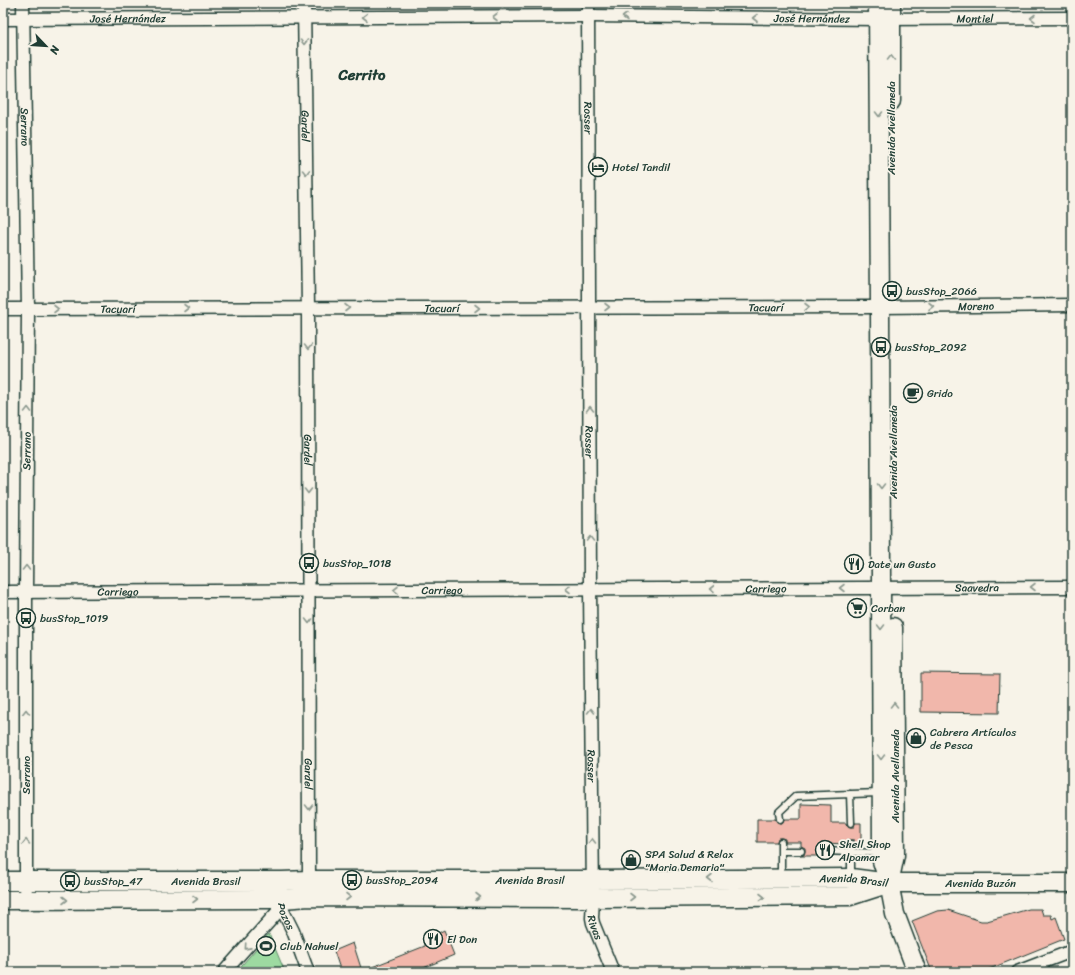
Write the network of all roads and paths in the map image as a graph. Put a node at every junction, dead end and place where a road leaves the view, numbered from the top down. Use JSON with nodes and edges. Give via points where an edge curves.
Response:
{"nodes":[{"id":1,"x":23,"y":3,"type":"edge"},
{"id":2,"x":304,"y":3,"type":"edge"},
{"id":3,"x":588,"y":3,"type":"edge"},
{"id":4,"x":884,"y":11,"type":"edge"},
{"id":5,"x":588,"y":16,"type":"junction"},
{"id":6,"x":304,"y":17,"type":"junction"},
{"id":7,"x":23,"y":18,"type":"junction"},
{"id":8,"x":1072,"y":18,"type":"edge"},
{"id":9,"x":3,"y":19,"type":"edge"},
{"id":10,"x":1072,"y":305,"type":"edge"},
{"id":11,"x":589,"y":307,"type":"junction"},
{"id":12,"x":886,"y":307,"type":"junction"},
{"id":13,"x":308,"y":308,"type":"junction"},
{"id":14,"x":3,"y":309,"type":"edge"},
{"id":15,"x":28,"y":309,"type":"junction"},
{"id":16,"x":1072,"y":587,"type":"edge"},
{"id":17,"x":887,"y":588,"type":"junction"},
{"id":18,"x":590,"y":589,"type":"junction"},
{"id":19,"x":309,"y":591,"type":"junction"},
{"id":20,"x":3,"y":592,"type":"edge"},
{"id":21,"x":26,"y":592,"type":"junction"},
{"id":22,"x":881,"y":793,"type":"junction"},
{"id":23,"x":850,"y":794,"type":"junction"},
{"id":24,"x":780,"y":819,"type":"dead end"},
{"id":25,"x":851,"y":823,"type":"dead end"},
{"id":26,"x":781,"y":842,"type":"dead end"},
{"id":27,"x":851,"y":844,"type":"dead end"},
{"id":28,"x":781,"y":851,"type":"junction"},
{"id":29,"x":801,"y":851,"type":"dead end"},
{"id":30,"x":822,"y":851,"type":"dead end"},
{"id":31,"x":851,"y":852,"type":"junction"},
{"id":32,"x":882,"y":853,"type":"junction"},
{"id":33,"x":851,"y":878,"type":"junction"},
{"id":34,"x":781,"y":879,"type":"junction"},
{"id":35,"x":593,"y":880,"type":"junction"},
{"id":36,"x":26,"y":881,"type":"junction"},
{"id":37,"x":3,"y":882,"type":"edge"},
{"id":38,"x":889,"y":883,"type":"junction"},
{"id":39,"x":1072,"y":883,"type":"edge"},
{"id":40,"x":309,"y":889,"type":"junction"},
{"id":41,"x":282,"y":896,"type":"junction"},
{"id":42,"x":593,"y":898,"type":"junction"},
{"id":43,"x":3,"y":900,"type":"edge"},
{"id":44,"x":26,"y":900,"type":"junction"},
{"id":45,"x":1072,"y":951,"type":"edge"},
{"id":46,"x":224,"y":972,"type":"edge"},
{"id":47,"x":308,"y":972,"type":"edge"},
{"id":48,"x":613,"y":972,"type":"edge"},
{"id":49,"x":917,"y":972,"type":"edge"},
{"id":50,"x":1017,"y":972,"type":"edge"}],
"edges":[{"from":1,"to":7,"type":"street","name":"Serrano"},
{"from":2,"to":6,"type":"street","name":"Gardel"},
{"from":3,"to":5,"type":"street","name":"Rosser"},
{"from":4,"to":5,"type":"street","name":"José Hernández","one_way":true},
{"from":8,"to":4,"type":"street","name":"Montiel","one_way":true},
{"from":4,"to":12,"type":"main road","name":"Avenida Avellaneda"},
{"from":5,"to":6,"type":"street","name":"José Hernández","one_way":true},
{"from":5,"to":11,"type":"street","name":"Rosser"},
{"from":6,"to":7,"type":"street","name":"José Hernández"},
{"from":6,"to":13,"type":"street","name":"Gardel","one_way":true},
{"from":7,"to":9,"type":"street","name":"José Hernández"},
{"from":7,"to":15,"type":"street","name":"Serrano"},
{"from":12,"to":10,"type":"street","name":"Moreno","one_way":true},
{"from":11,"to":12,"type":"street","name":"Tacuarí","one_way":true},
{"from":13,"to":11,"type":"street","name":"Tacuarí","one_way":true},
{"from":18,"to":11,"type":"street","name":"Rosser","one_way":true},
{"from":12,"to":17,"type":"main road","name":"Avenida Avellaneda"},
{"from":15,"to":13,"type":"street","name":"Tacuarí","one_way":true},
{"from":13,"to":19,"type":"street","name":"Gardel","one_way":true},
{"from":14,"to":15,"type":"street","name":"Tacuarí"},
{"from":21,"to":15,"type":"street","name":"Serrano","one_way":true},
{"from":16,"to":17,"type":"street","name":"Saavedra","one_way":true},
{"from":17,"to":18,"type":"street","name":"Carriego","one_way":true},
{"from":17,"to":22,"type":"main road","name":"Avenida Avellaneda","one_way":true},
{"from":38,"to":17,"type":"main road","name":"Avenida Avellaneda","one_way":true,"via":[[895,855]]},
{"from":18,"to":19,"type":"street","name":"Carriego","one_way":true},
{"from":35,"to":18,"type":"street","name":"Rosser","one_way":true},
{"from":19,"to":21,"type":"street","name":"Carriego"},
{"from":19,"to":40,"type":"street","name":"Gardel","one_way":true},
{"from":20,"to":21,"type":"street","name":"Carriego"},
{"from":36,"to":21,"type":"street","name":"Serrano","one_way":true},
{"from":22,"to":23,"type":"lane"},
{"from":22,"to":32,"type":"main road","name":"Avenida Avellaneda"},
{"from":23,"to":24,"type":"lane","via":[[796,796],[780,812]]},
{"from":23,"to":25,"type":"lane"},
{"from":26,"to":28,"type":"lane"},
{"from":27,"to":31,"type":"lane"},
{"from":28,"to":29,"type":"lane"},
{"from":28,"to":34,"type":"lane"},
{"from":30,"to":31,"type":"lane"},
{"from":31,"to":32,"type":"lane"},
{"from":31,"to":33,"type":"lane"},
{"from":32,"to":38,"type":"main road","name":"Avenida Avellaneda"},
{"from":33,"to":34,"type":"main road","name":"Avenida Brasil"},
{"from":33,"to":38,"type":"main road","name":"Avenida Brasil"},
{"from":34,"to":35,"type":"main road","name":"Avenida Brasil","one_way":true},
{"from":35,"to":40,"type":"main road","name":"Avenida Brasil"},
{"from":35,"to":42,"type":"street","name":"Rivas"},
{"from":36,"to":37,"type":"main road","name":"Avenida Brasil"},
{"from":36,"to":41,"type":"main road","name":"Avenida Brasil"},
{"from":36,"to":44,"type":"street","name":"Serrano"},
{"from":38,"to":39,"type":"main road","name":"Avenida Buzón"},
{"from":42,"to":38,"type":"main road","name":"Avenida Brasil","one_way":true,"via":[[850,896]]},
{"from":38,"to":49,"type":"main road","via":[[895,914]]},
{"from":40,"to":41,"type":"main road","name":"Avenida Brasil"},
{"from":40,"to":42,"type":"main road","name":"Avenida Brasil","one_way":true},
{"from":44,"to":41,"type":"main road","name":"Avenida Brasil","one_way":true},
{"from":41,"to":46,"type":"street","one_way":true},
{"from":41,"to":47,"type":"street","name":"Pozos"},
{"from":42,"to":48,"type":"street","name":"Rivas","via":[[593,923]]},
{"from":43,"to":44,"type":"main road","name":"Avenida Brasil"},
{"from":45,"to":50,"type":"street"}]}
